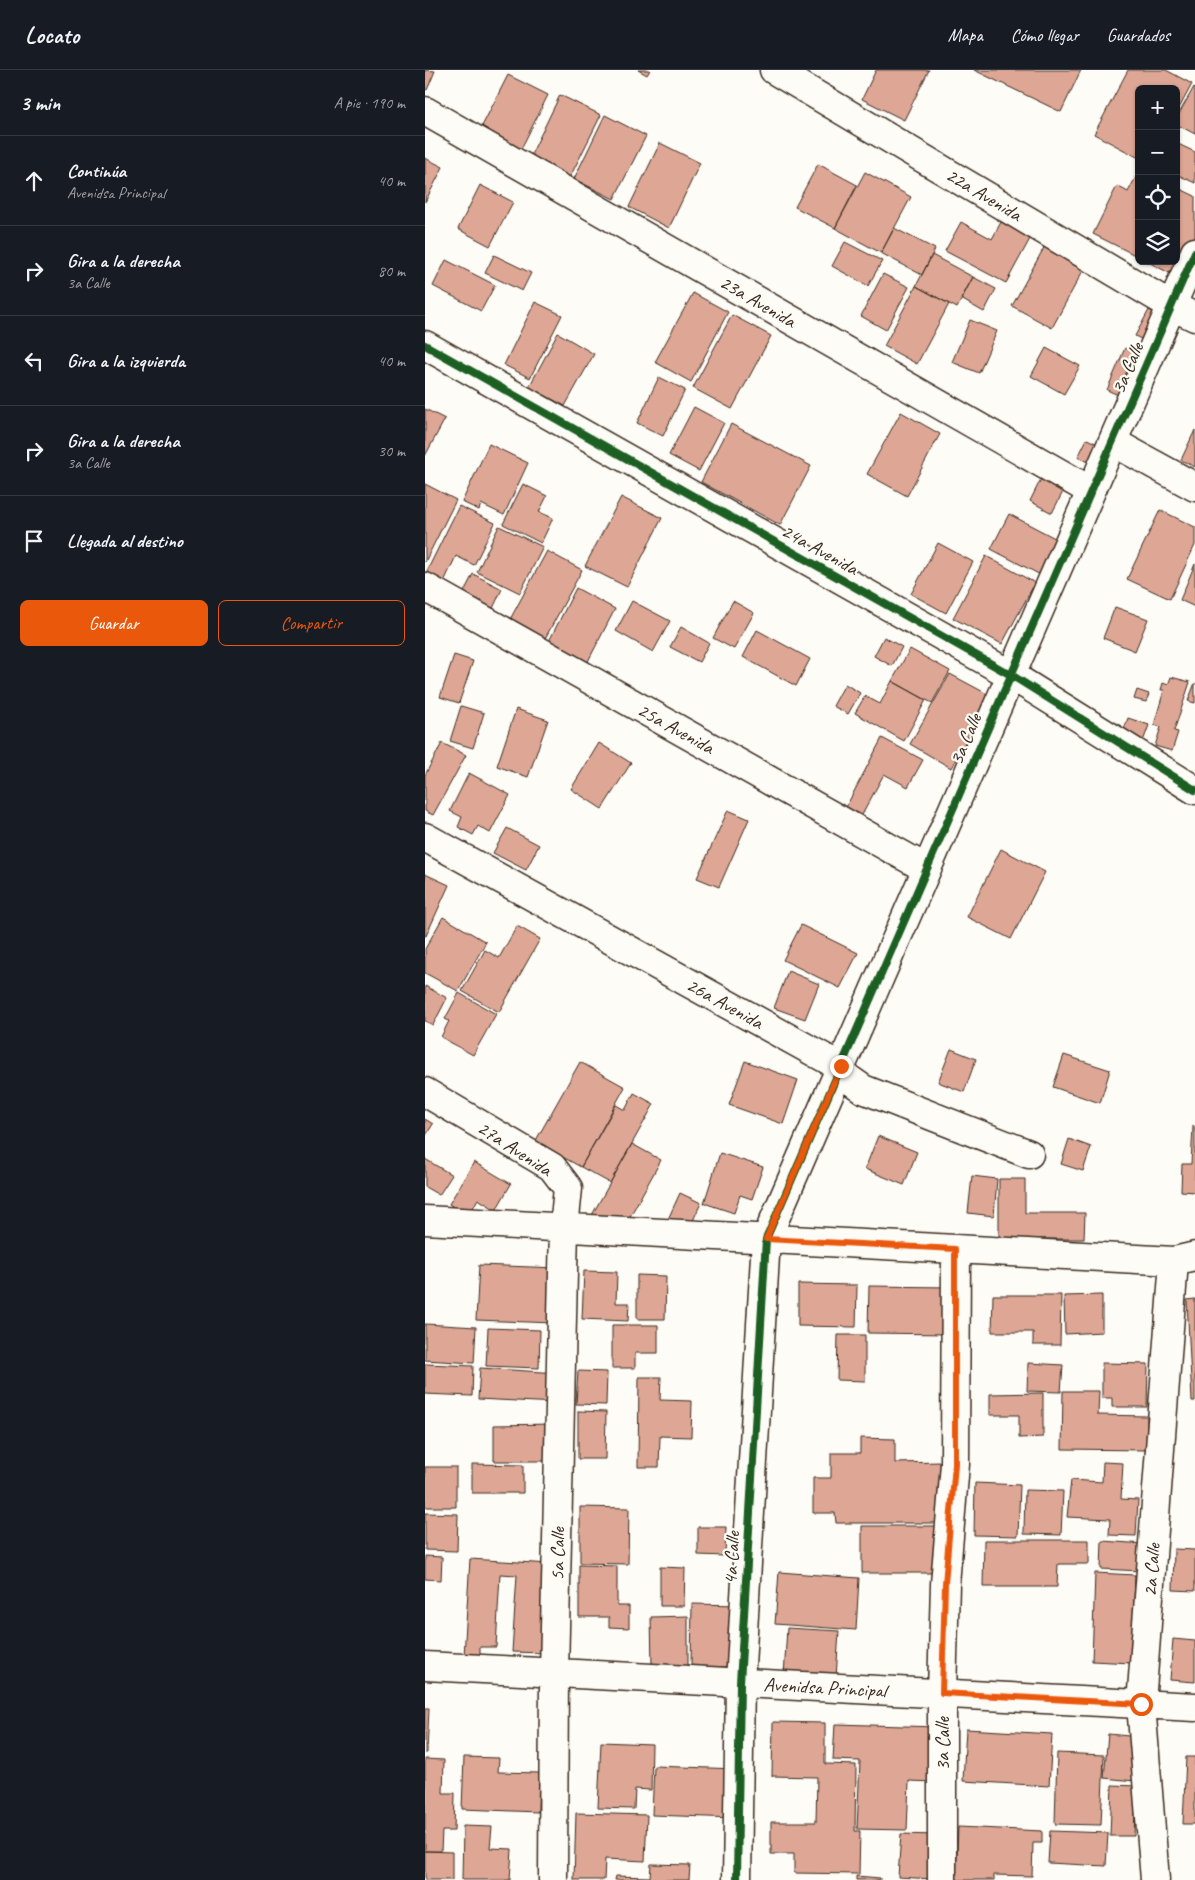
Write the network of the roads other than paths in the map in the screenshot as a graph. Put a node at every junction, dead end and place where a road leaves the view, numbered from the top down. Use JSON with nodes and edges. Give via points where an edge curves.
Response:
{"nodes":[{"id":1,"x":774,"y":70,"type":"edge"},
{"id":2,"x":425,"y":110,"type":"edge"},
{"id":3,"x":1195,"y":252,"type":"edge"},
{"id":4,"x":1183,"y":311,"type":"edge"},
{"id":5,"x":425,"y":345,"type":"edge"},
{"id":6,"x":1113,"y":442,"type":"junction"},
{"id":7,"x":1195,"y":487,"type":"edge"},
{"id":8,"x":1091,"y":491,"type":"junction"},
{"id":9,"x":425,"y":587,"type":"edge"},
{"id":10,"x":1011,"y":676,"type":"junction"},
{"id":11,"x":1195,"y":790,"type":"edge"},
{"id":12,"x":425,"y":837,"type":"edge"},
{"id":13,"x":927,"y":869,"type":"junction"},
{"id":14,"x":841,"y":1066,"type":"junction"},
{"id":15,"x":425,"y":1092,"type":"edge"},
{"id":16,"x":1029,"y":1154,"type":"dead end"},
{"id":17,"x":425,"y":1220,"type":"edge"},
{"id":18,"x":564,"y":1228,"type":"junction"},
{"id":19,"x":766,"y":1239,"type":"junction"},
{"id":20,"x":955,"y":1249,"type":"junction"},
{"id":21,"x":1184,"y":1258,"type":"edge"},
{"id":22,"x":425,"y":1666,"type":"edge"},
{"id":23,"x":554,"y":1673,"type":"junction"},
{"id":24,"x":740,"y":1683,"type":"junction"},
{"id":25,"x":942,"y":1693,"type":"junction"},
{"id":26,"x":1141,"y":1704,"type":"junction"},
{"id":27,"x":1195,"y":1707,"type":"edge"},
{"id":28,"x":553,"y":1880,"type":"edge"},
{"id":29,"x":737,"y":1880,"type":"edge"},
{"id":30,"x":943,"y":1880,"type":"edge"},
{"id":31,"x":1155,"y":1880,"type":"edge"}],
"edges":[{"from":1,"to":4,"type":"street","name":"22a Avenida"},
{"from":2,"to":8,"type":"street","name":"23a Avenida"},
{"from":3,"to":4,"type":"street","name":"3a Calle"},
{"from":4,"to":6,"type":"street","name":"3a Calle"},
{"from":5,"to":10,"type":"street","name":"24a Avenida"},
{"from":6,"to":7,"type":"street"},
{"from":6,"to":8,"type":"street","name":"3a Calle"},
{"from":8,"to":10,"type":"street","name":"3a Calle"},
{"from":9,"to":13,"type":"street","name":"25a Avenida"},
{"from":10,"to":11,"type":"street","name":"24a Avenida"},
{"from":10,"to":13,"type":"street","name":"3a Calle"},
{"from":12,"to":14,"type":"street","name":"26a Avenida"},
{"from":13,"to":14,"type":"street","name":"3a Calle"},
{"from":14,"to":16,"type":"street","name":"26a Avenida","via":[[846,1077],[863,1089]]},
{"from":14,"to":19,"type":"street","name":"3a Calle"},
{"from":15,"to":18,"type":"street","name":"27a Avenida","via":[[552,1167],[568,1188]]},
{"from":17,"to":18,"type":"street"},
{"from":18,"to":19,"type":"street"},
{"from":18,"to":23,"type":"street","name":"5a Calle"},
{"from":19,"to":20,"type":"street"},
{"from":19,"to":24,"type":"street","name":"4a Calle"},
{"from":20,"to":21,"type":"street"},
{"from":20,"to":25,"type":"street","name":"3a Calle","via":[[955,1464],[945,1584]]},
{"from":21,"to":26,"type":"street","name":"2a Calle"},
{"from":22,"to":23,"type":"street","name":"Avenidsa Principal"},
{"from":23,"to":24,"type":"street","name":"Avenidsa Principal"},
{"from":23,"to":28,"type":"street","name":"5a Calle"},
{"from":24,"to":25,"type":"street","name":"Avenidsa Principal"},
{"from":24,"to":29,"type":"street","name":"4a Calle"},
{"from":25,"to":26,"type":"street","name":"Avenidsa Principal"},
{"from":25,"to":30,"type":"street","name":"3a Calle"},
{"from":26,"to":27,"type":"street","name":"Avenidsa Principal"},
{"from":26,"to":31,"type":"street","name":"2a Calle"}]}
